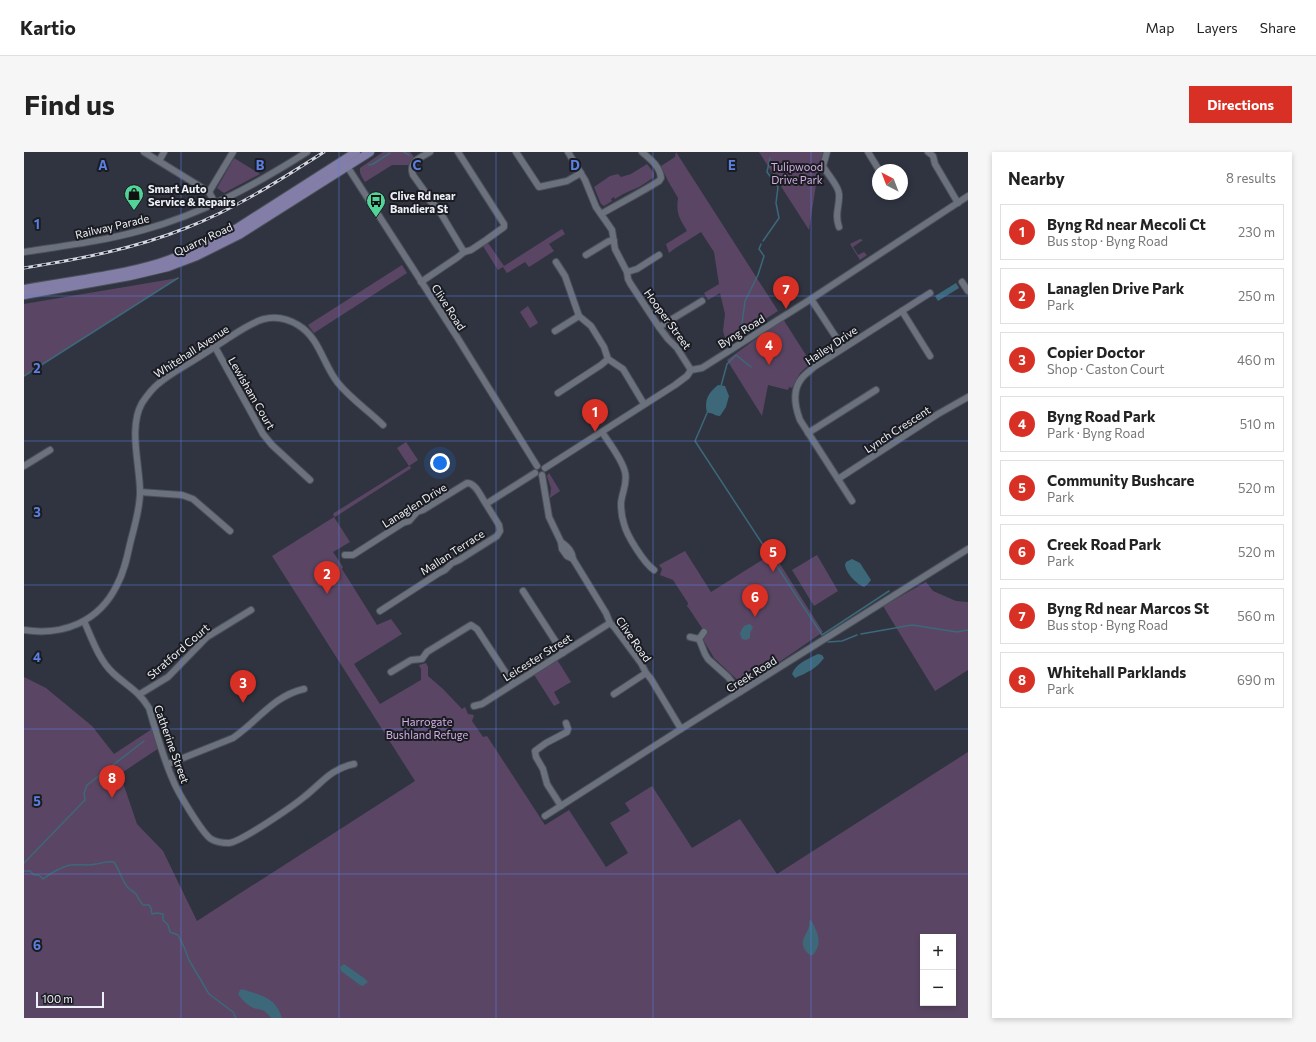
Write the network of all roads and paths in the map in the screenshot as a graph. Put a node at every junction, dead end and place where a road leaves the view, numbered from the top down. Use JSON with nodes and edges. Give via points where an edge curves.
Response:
{"nodes":[{"id":1,"x":144,"y":152,"type":"edge"},
{"id":2,"x":164,"y":152,"type":"edge"},
{"id":3,"x":233,"y":152,"type":"edge"},
{"id":4,"x":307,"y":152,"type":"edge"},
{"id":5,"x":356,"y":152,"type":"edge"},
{"id":6,"x":370,"y":152,"type":"edge"},
{"id":7,"x":430,"y":152,"type":"edge"},
{"id":8,"x":458,"y":152,"type":"edge"},
{"id":9,"x":516,"y":152,"type":"edge"},
{"id":10,"x":568,"y":152,"type":"edge"},
{"id":11,"x":642,"y":152,"type":"edge"},
{"id":12,"x":826,"y":152,"type":"edge"},
{"id":13,"x":868,"y":152,"type":"edge"},
{"id":14,"x":939,"y":152,"type":"edge"},
{"id":15,"x":930,"y":154,"type":"edge"},
{"id":16,"x":159,"y":161,"type":"junction"},
{"id":17,"x":345,"y":164,"type":"junction"},
{"id":18,"x":875,"y":164,"type":"edge"},
{"id":19,"x":581,"y":173,"type":"junction"},
{"id":20,"x":209,"y":192,"type":"junction"},
{"id":21,"x":968,"y":196,"type":"edge"},
{"id":22,"x":215,"y":203,"type":"junction"},
{"id":23,"x":958,"y":203,"type":"junction"},
{"id":24,"x":601,"y":214,"type":"junction"},
{"id":25,"x":839,"y":227,"type":"dead end"},
{"id":26,"x":614,"y":241,"type":"junction"},
{"id":27,"x":24,"y":252,"type":"edge"},
{"id":28,"x":464,"y":252,"type":"junction"},
{"id":29,"x":586,"y":255,"type":"dead end"},
{"id":30,"x":659,"y":255,"type":"dead end"},
{"id":31,"x":556,"y":262,"type":"dead end"},
{"id":32,"x":627,"y":272,"type":"junction"},
{"id":33,"x":421,"y":282,"type":"junction"},
{"id":34,"x":962,"y":282,"type":"dead end"},
{"id":35,"x":24,"y":289,"type":"edge"},
{"id":36,"x":968,"y":291,"type":"edge"},
{"id":37,"x":930,"y":294,"type":"dead end"},
{"id":38,"x":24,"y":295,"type":"edge"},
{"id":39,"x":811,"y":299,"type":"junction"},
{"id":40,"x":702,"y":301,"type":"dead end"},
{"id":41,"x":902,"y":311,"type":"junction"},
{"id":42,"x":579,"y":316,"type":"junction"},
{"id":43,"x":659,"y":327,"type":"junction"},
{"id":44,"x":555,"y":331,"type":"dead end"},
{"id":45,"x":215,"y":347,"type":"junction"},
{"id":46,"x":843,"y":348,"type":"junction"},
{"id":47,"x":930,"y":356,"type":"dead end"},
{"id":48,"x":608,"y":359,"type":"junction"},
{"id":49,"x":691,"y":370,"type":"junction"},
{"id":50,"x":876,"y":390,"type":"dead end"},
{"id":51,"x":558,"y":393,"type":"dead end"},
{"id":52,"x":968,"y":397,"type":"edge"},
{"id":53,"x":644,"y":404,"type":"junction"},
{"id":54,"x":383,"y":425,"type":"dead end"},
{"id":55,"x":602,"y":432,"type":"junction"},
{"id":56,"x":808,"y":433,"type":"junction"},
{"id":57,"x":50,"y":450,"type":"dead end"},
{"id":58,"x":24,"y":466,"type":"edge"},
{"id":59,"x":537,"y":466,"type":"junction"},
{"id":60,"x":545,"y":468,"type":"junction"},
{"id":61,"x":535,"y":473,"type":"junction"},
{"id":62,"x":542,"y":475,"type":"junction"},
{"id":63,"x":838,"y":479,"type":"junction"},
{"id":64,"x":310,"y":480,"type":"dead end"},
{"id":65,"x":140,"y":492,"type":"junction"},
{"id":66,"x":852,"y":501,"type":"dead end"},
{"id":67,"x":486,"y":504,"type":"junction"},
{"id":68,"x":230,"y":531,"type":"dead end"},
{"id":69,"x":968,"y":549,"type":"edge"},
{"id":70,"x":345,"y":555,"type":"dead end"},
{"id":71,"x":654,"y":570,"type":"dead end"},
{"id":72,"x":523,"y":591,"type":"dead end"},
{"id":73,"x":251,"y":610,"type":"dead end"},
{"id":74,"x":380,"y":611,"type":"dead end"},
{"id":75,"x":84,"y":621,"type":"junction"},
{"id":76,"x":610,"y":623,"type":"junction"},
{"id":77,"x":24,"y":630,"type":"edge"},
{"id":78,"x":704,"y":632,"type":"dead end"},
{"id":79,"x":690,"y":637,"type":"dead end"},
{"id":80,"x":699,"y":639,"type":"junction"},
{"id":81,"x":563,"y":653,"type":"junction"},
{"id":82,"x":391,"y":672,"type":"dead end"},
{"id":83,"x":646,"y":673,"type":"junction"},
{"id":84,"x":513,"y":684,"type":"junction"},
{"id":85,"x":304,"y":689,"type":"dead end"},
{"id":86,"x":740,"y":692,"type":"junction"},
{"id":87,"x":140,"y":694,"type":"junction"},
{"id":88,"x":614,"y":694,"type":"dead end"},
{"id":89,"x":474,"y":706,"type":"dead end"},
{"id":90,"x":566,"y":723,"type":"dead end"},
{"id":91,"x":681,"y":729,"type":"junction"},
{"id":92,"x":168,"y":764,"type":"junction"},
{"id":93,"x":354,"y":764,"type":"dead end"},
{"id":94,"x":560,"y":806,"type":"junction"},
{"id":95,"x":545,"y":816,"type":"dead end"}],
"edges":[{"from":1,"to":16,"type":"street"},
{"from":2,"to":16,"type":"street"},
{"from":3,"to":20,"type":"street"},
{"from":4,"to":22,"type":"street","name":"Railway Parade"},
{"from":5,"to":17,"type":"main road","name":"Quarry Road"},
{"from":6,"to":17,"type":"main road","name":"Quarry Road"},
{"from":7,"to":28,"type":"street","via":[[414,161],[412,171]]},
{"from":8,"to":28,"type":"street","via":[[504,224],[502,230]]},
{"from":9,"to":19,"type":"street","via":[[539,187],[567,181]]},
{"from":10,"to":19,"type":"street","name":"Hooper Street"},
{"from":11,"to":24,"type":"street","via":[[655,163],[661,175],[659,181]]},
{"from":12,"to":25,"type":"street","via":[[823,166],[839,194],[836,220]]},
{"from":13,"to":18,"type":"street"},
{"from":14,"to":15,"type":"street"},
{"from":15,"to":23,"type":"street"},
{"from":16,"to":20,"type":"street"},
{"from":17,"to":33,"type":"street","name":"Clive Road"},
{"from":17,"to":35,"type":"main road","name":"Quarry Road","via":[[237,228],[190,252],[129,270]]},
{"from":17,"to":38,"type":"main road","name":"Quarry Road","via":[[239,235],[190,259],[130,276]]},
{"from":19,"to":24,"type":"street","name":"Hooper Street"},
{"from":20,"to":22,"type":"street"},
{"from":21,"to":23,"type":"street","name":"Byng Road"},
{"from":22,"to":27,"type":"street","name":"Railway Parade","via":[[144,230]]},
{"from":23,"to":39,"type":"street","name":"Byng Road"},
{"from":24,"to":26,"type":"street","name":"Hooper Street","via":[[612,230]]},
{"from":26,"to":29,"type":"street","via":[[609,241]]},
{"from":26,"to":32,"type":"street","name":"Hooper Street","via":[[617,254]]},
{"from":28,"to":33,"type":"street"},
{"from":30,"to":32,"type":"street","via":[[637,269]]},
{"from":31,"to":42,"type":"street","via":[[566,276]]},
{"from":32,"to":43,"type":"street","name":"Hooper Street","via":[[630,283]]},
{"from":33,"to":59,"type":"street","name":"Clive Road"},
{"from":34,"to":36,"type":"street"},
{"from":37,"to":41,"type":"street","name":"Hailey Drive"},
{"from":39,"to":46,"type":"street"},
{"from":39,"to":49,"type":"street","name":"Byng Road","via":[[702,368]]},
{"from":40,"to":43,"type":"street"},
{"from":41,"to":46,"type":"street","name":"Hailey Drive"},
{"from":41,"to":47,"type":"street"},
{"from":42,"to":44,"type":"street"},
{"from":42,"to":48,"type":"street","via":[[591,326]]},
{"from":43,"to":49,"type":"street","name":"Hooper Street"},
{"from":45,"to":54,"type":"street","name":"Whitehall Avenue","via":[[247,325],[259,320],[270,317],[289,320],[306,331],[337,382]]},
{"from":45,"to":64,"type":"street","name":"Lewisham Court","via":[[263,434]]},
{"from":45,"to":65,"type":"street","name":"Whitehall Avenue","via":[[156,385],[142,404],[136,431]]},
{"from":46,"to":56,"type":"street","name":"Hailey Drive","via":[[814,367],[802,378],[796,391],[797,413]]},
{"from":48,"to":51,"type":"street"},
{"from":48,"to":53,"type":"street","via":[[623,370]]},
{"from":49,"to":53,"type":"street","name":"Byng Road","via":[[687,376]]},
{"from":50,"to":56,"type":"street"},
{"from":52,"to":63,"type":"street","name":"Lynch Crescent"},
{"from":53,"to":55,"type":"street","name":"Byng Road"},
{"from":55,"to":60,"type":"street","name":"Byng Road"},
{"from":55,"to":71,"type":"street","via":[[625,471],[626,485],[621,503],[624,524],[648,566]]},
{"from":56,"to":63,"type":"street","name":"Hailey Drive"},
{"from":57,"to":58,"type":"street"},
{"from":59,"to":60,"type":"street","via":[[542,465]]},
{"from":59,"to":61,"type":"street"},
{"from":60,"to":62,"type":"street","via":[[546,471]]},
{"from":61,"to":62,"type":"street","via":[[538,476]]},
{"from":61,"to":67,"type":"street"},
{"from":62,"to":76,"type":"street","name":"Clive Road","via":[[548,517],[562,549],[572,560]]},
{"from":63,"to":66,"type":"street","name":"Hailey Drive"},
{"from":65,"to":68,"type":"street","via":[[182,495],[193,499]]},
{"from":65,"to":75,"type":"street","name":"Whitehall Avenue","via":[[137,518],[118,585],[110,598]]},
{"from":67,"to":70,"type":"street","name":"Lanaglen Drive","via":[[474,486],[466,483],[353,555]]},
{"from":67,"to":74,"type":"street","name":"Mallan Terrace","via":[[499,525],[499,534],[452,562],[444,571]]},
{"from":69,"to":86,"type":"street","name":"Creek Road"},
{"from":72,"to":81,"type":"street"},
{"from":73,"to":87,"type":"street","name":"Stratford Court","via":[[207,637],[168,677]]},
{"from":75,"to":77,"type":"street","name":"Whitehall Avenue","via":[[56,631]]},
{"from":75,"to":87,"type":"street","name":"Catherine Street","via":[[105,665]]},
{"from":76,"to":81,"type":"street","name":"Leicester Street"},
{"from":76,"to":83,"type":"street","name":"Clive Road"},
{"from":78,"to":80,"type":"street"},
{"from":79,"to":80,"type":"street"},
{"from":80,"to":86,"type":"street","via":[[708,658]]},
{"from":81,"to":84,"type":"street","name":"Leicester Street"},
{"from":82,"to":84,"type":"street","via":[[411,660],[422,659],[427,652],[471,625],[478,629]]},
{"from":83,"to":88,"type":"street"},
{"from":83,"to":91,"type":"street","name":"Clive Road"},
{"from":84,"to":89,"type":"street","name":"Leicester Street","via":[[482,704]]},
{"from":85,"to":92,"type":"street","via":[[282,697],[233,738]]},
{"from":86,"to":91,"type":"street","name":"Creek Road"},
{"from":87,"to":92,"type":"street","name":"Catherine Street","via":[[149,708]]},
{"from":90,"to":94,"type":"street","via":[[567,732],[535,751],[547,784]]},
{"from":91,"to":94,"type":"street","name":"Creek Road"},
{"from":92,"to":93,"type":"street","name":"Catherine Street","via":[[179,792],[205,832],[212,839],[230,843],[247,835],[305,797],[334,771]]},
{"from":94,"to":95,"type":"street","name":"Creek Road"}]}
